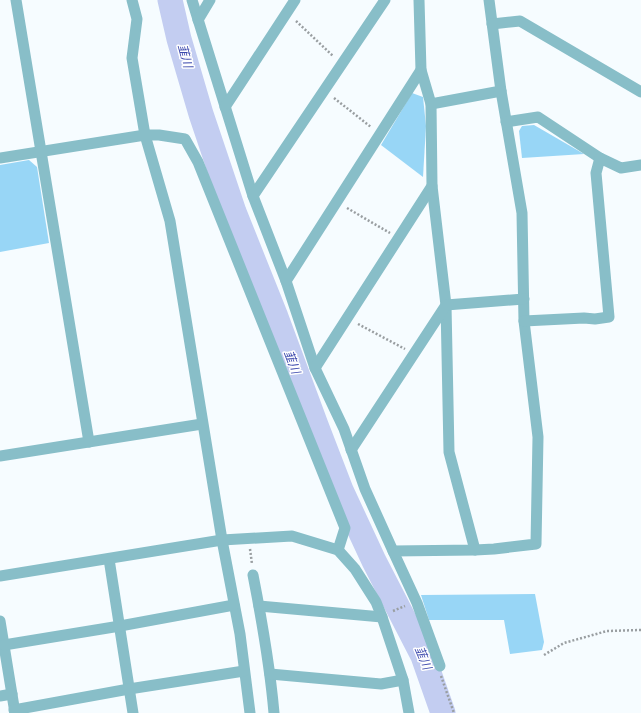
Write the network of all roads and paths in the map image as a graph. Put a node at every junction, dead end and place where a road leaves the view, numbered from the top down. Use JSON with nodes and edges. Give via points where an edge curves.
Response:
{"nodes":[{"id":1,"x":16,"y":0,"type":"edge"},
{"id":2,"x":132,"y":0,"type":"edge"},
{"id":3,"x":192,"y":0,"type":"edge"},
{"id":4,"x":210,"y":0,"type":"edge"},
{"id":5,"x":295,"y":0,"type":"edge"},
{"id":6,"x":385,"y":0,"type":"edge"},
{"id":7,"x":419,"y":0,"type":"edge"},
{"id":8,"x":489,"y":0,"type":"edge"},
{"id":9,"x":287,"y":12,"type":"junction"},
{"id":10,"x":198,"y":20,"type":"junction"},
{"id":11,"x":492,"y":24,"type":"junction"},
{"id":12,"x":341,"y":65,"type":"junction"},
{"id":13,"x":421,"y":70,"type":"junction"},
{"id":14,"x":324,"y":90,"type":"junction"},
{"id":15,"x":501,"y":91,"type":"junction"},
{"id":16,"x":641,"y":92,"type":"edge"},
{"id":17,"x":431,"y":104,"type":"junction"},
{"id":18,"x":225,"y":107,"type":"junction"},
{"id":19,"x":506,"y":122,"type":"junction"},
{"id":20,"x":380,"y":134,"type":"junction"},
{"id":21,"x":145,"y":135,"type":"junction"},
{"id":22,"x":40,"y":152,"type":"junction"},
{"id":23,"x":0,"y":158,"type":"edge"},
{"id":24,"x":600,"y":158,"type":"junction"},
{"id":25,"x":641,"y":165,"type":"edge"},
{"id":26,"x":432,"y":186,"type":"junction"},
{"id":27,"x":253,"y":196,"type":"junction"},
{"id":28,"x":336,"y":202,"type":"junction"},
{"id":29,"x":399,"y":238,"type":"junction"},
{"id":30,"x":286,"y":281,"type":"junction"},
{"id":31,"x":524,"y":299,"type":"junction"},
{"id":32,"x":446,"y":305,"type":"junction"},
{"id":33,"x":347,"y":318,"type":"junction"},
{"id":34,"x":524,"y":321,"type":"junction"},
{"id":35,"x":414,"y":353,"type":"junction"},
{"id":36,"x":315,"y":368,"type":"junction"},
{"id":37,"x":202,"y":424,"type":"junction"},
{"id":38,"x":89,"y":442,"type":"junction"},
{"id":39,"x":351,"y":450,"type":"junction"},
{"id":40,"x":0,"y":456,"type":"edge"},
{"id":41,"x":249,"y":539,"type":"junction"},
{"id":42,"x":222,"y":540,"type":"junction"},
{"id":43,"x":338,"y":550,"type":"junction"},
{"id":44,"x":475,"y":550,"type":"junction"},
{"id":45,"x":393,"y":551,"type":"junction"},
{"id":46,"x":109,"y":559,"type":"junction"},
{"id":47,"x":253,"y":575,"type":"joint"},
{"id":48,"x":0,"y":576,"type":"edge"},
{"id":49,"x":416,"y":602,"type":"junction"},
{"id":50,"x":234,"y":605,"type":"junction"},
{"id":51,"x":259,"y":606,"type":"junction"},
{"id":52,"x":382,"y":617,"type":"junction"},
{"id":53,"x":0,"y":621,"type":"edge"},
{"id":54,"x":120,"y":626,"type":"junction"},
{"id":55,"x":641,"y":630,"type":"edge"},
{"id":56,"x":4,"y":645,"type":"junction"},
{"id":57,"x":544,"y":656,"type":"dead end"},
{"id":58,"x":440,"y":666,"type":"joint"},
{"id":59,"x":244,"y":671,"type":"junction"},
{"id":60,"x":270,"y":674,"type":"junction"},
{"id":61,"x":403,"y":680,"type":"junction"},
{"id":62,"x":130,"y":689,"type":"junction"},
{"id":63,"x":12,"y":694,"type":"junction"},
{"id":64,"x":0,"y":696,"type":"edge"},
{"id":65,"x":14,"y":712,"type":"edge"},
{"id":66,"x":133,"y":713,"type":"edge"},
{"id":67,"x":250,"y":713,"type":"edge"},
{"id":68,"x":274,"y":713,"type":"edge"},
{"id":69,"x":409,"y":713,"type":"edge"},
{"id":70,"x":454,"y":713,"type":"edge"}],
"edges":[{"from":1,"to":22,"type":"street"},
{"from":2,"to":21,"type":"street","via":[[137,19],[132,58]]},
{"from":3,"to":10,"type":"street"},
{"from":4,"to":10,"type":"street"},
{"from":5,"to":9,"type":"street"},
{"from":6,"to":12,"type":"street"},
{"from":7,"to":13,"type":"street"},
{"from":8,"to":11,"type":"street"},
{"from":9,"to":12,"type":"path"},
{"from":9,"to":18,"type":"street"},
{"from":10,"to":18,"type":"street"},
{"from":11,"to":15,"type":"street"},
{"from":11,"to":16,"type":"street","via":[[520,21]]},
{"from":12,"to":14,"type":"street"},
{"from":13,"to":17,"type":"street"},
{"from":13,"to":20,"type":"street"},
{"from":14,"to":20,"type":"path"},
{"from":14,"to":27,"type":"street"},
{"from":15,"to":17,"type":"street"},
{"from":15,"to":19,"type":"street"},
{"from":17,"to":26,"type":"street"},
{"from":18,"to":27,"type":"street"},
{"from":19,"to":24,"type":"street","via":[[538,117]]},
{"from":19,"to":31,"type":"street","via":[[522,213]]},
{"from":20,"to":28,"type":"street"},
{"from":21,"to":22,"type":"street"},
{"from":21,"to":37,"type":"street","via":[[170,221]]},
{"from":21,"to":43,"type":"street","via":[[185,139],[198,162],[345,528]]},
{"from":22,"to":23,"type":"street"},
{"from":22,"to":38,"type":"street"},
{"from":24,"to":25,"type":"street","via":[[621,168]]},
{"from":24,"to":34,"type":"street","via":[[596,172],[609,317]]},
{"from":26,"to":29,"type":"street"},
{"from":26,"to":32,"type":"street"},
{"from":27,"to":30,"type":"street"},
{"from":28,"to":29,"type":"path"},
{"from":28,"to":30,"type":"street"},
{"from":29,"to":33,"type":"street"},
{"from":30,"to":36,"type":"street"},
{"from":31,"to":32,"type":"street"},
{"from":31,"to":34,"type":"street"},
{"from":32,"to":35,"type":"street"},
{"from":32,"to":44,"type":"street","via":[[449,452]]},
{"from":33,"to":35,"type":"path"},
{"from":33,"to":36,"type":"street"},
{"from":34,"to":44,"type":"street","via":[[538,437],[536,544]]},
{"from":35,"to":39,"type":"street"},
{"from":36,"to":39,"type":"street","via":[[344,429]]},
{"from":37,"to":38,"type":"street"},
{"from":37,"to":42,"type":"street"},
{"from":38,"to":40,"type":"street"},
{"from":39,"to":45,"type":"street","via":[[365,489]]},
{"from":41,"to":42,"type":"street"},
{"from":41,"to":43,"type":"street","via":[[292,536]]},
{"from":41,"to":47,"type":"path"},
{"from":42,"to":46,"type":"street"},
{"from":42,"to":50,"type":"street"},
{"from":43,"to":52,"type":"street","via":[[355,569],[376,602]]},
{"from":44,"to":45,"type":"street"},
{"from":45,"to":49,"type":"street"},
{"from":46,"to":48,"type":"street"},
{"from":46,"to":54,"type":"street"},
{"from":47,"to":51,"type":"street"},
{"from":49,"to":52,"type":"path"},
{"from":49,"to":58,"type":"street"},
{"from":50,"to":54,"type":"street"},
{"from":50,"to":59,"type":"street"},
{"from":51,"to":52,"type":"street"},
{"from":51,"to":60,"type":"street"},
{"from":52,"to":61,"type":"street"},
{"from":53,"to":56,"type":"street"},
{"from":54,"to":56,"type":"street"},
{"from":54,"to":62,"type":"street"},
{"from":55,"to":57,"type":"path","via":[[607,631],[564,643]]},
{"from":56,"to":63,"type":"street"},
{"from":58,"to":70,"type":"path","via":[[440,674]]},
{"from":59,"to":62,"type":"street"},
{"from":59,"to":67,"type":"street"},
{"from":60,"to":61,"type":"street","via":[[381,684]]},
{"from":60,"to":68,"type":"street"},
{"from":61,"to":69,"type":"street"},
{"from":62,"to":65,"type":"street"},
{"from":62,"to":66,"type":"street"},
{"from":63,"to":64,"type":"street"},
{"from":63,"to":65,"type":"street"}]}
